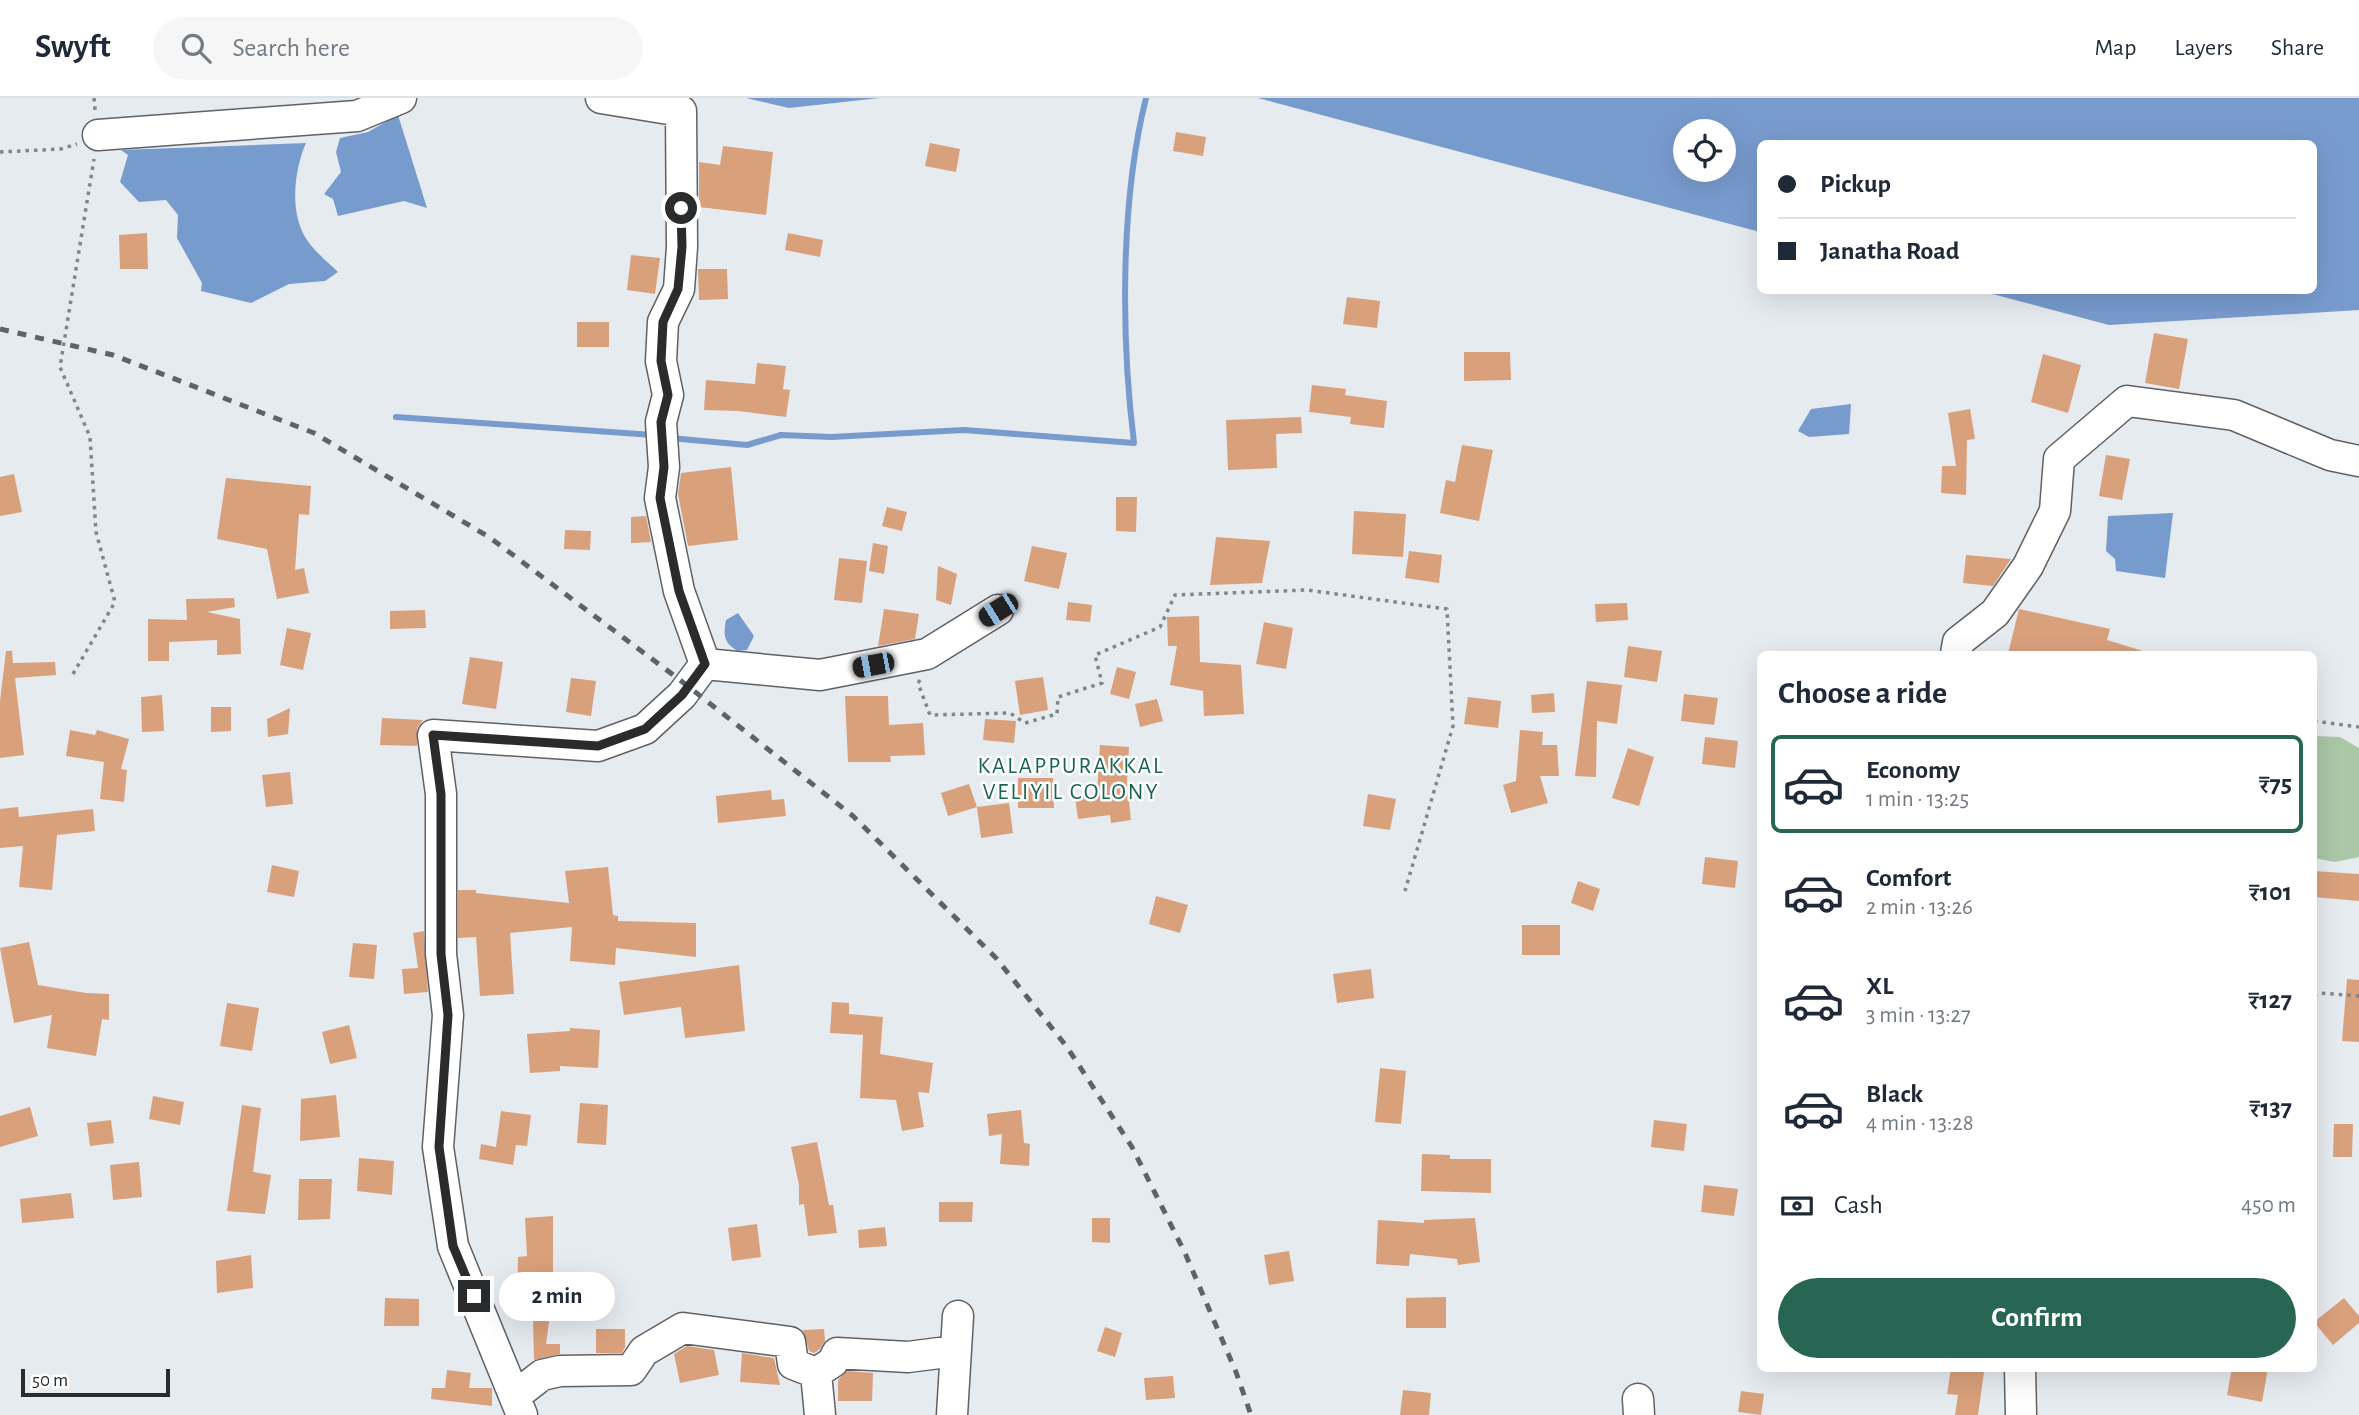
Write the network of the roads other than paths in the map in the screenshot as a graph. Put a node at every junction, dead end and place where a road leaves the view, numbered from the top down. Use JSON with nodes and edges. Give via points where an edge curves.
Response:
{"nodes":[{"id":1,"x":401,"y":98,"type":"edge"},
{"id":2,"x":601,"y":98,"type":"edge"},
{"id":3,"x":98,"y":135,"type":"road end"},
{"id":4,"x":2359,"y":461,"type":"edge"},
{"id":5,"x":998,"y":610,"type":"dead end"},
{"id":6,"x":1956,"y":651,"type":"edge"},
{"id":7,"x":705,"y":664,"type":"junction"},
{"id":8,"x":958,"y":1316,"type":"dead end"},
{"id":9,"x":955,"y":1351,"type":"junction"},
{"id":10,"x":2020,"y":1372,"type":"edge"},
{"id":11,"x":816,"y":1373,"type":"junction"},
{"id":12,"x":519,"y":1406,"type":"edge"},
{"id":13,"x":820,"y":1415,"type":"edge"},
{"id":14,"x":952,"y":1415,"type":"edge"},
{"id":15,"x":2021,"y":1415,"type":"edge"}],
"edges":[{"from":1,"to":3,"type":"street","via":[[357,116]]},
{"from":2,"to":7,"type":"street","via":[[681,111],[682,247],[678,289],[663,322],[661,361],[668,395],[660,498],[679,591]]},
{"from":4,"to":6,"type":"street","via":[[2234,415],[2127,401],[2059,459],[2055,511],[2028,566],[1995,613],[1958,642]]},
{"from":5,"to":7,"type":"street","via":[[926,654],[820,675]]},
{"from":7,"to":12,"type":"street","via":[[682,695],[645,729],[598,746],[433,735],[441,794],[441,954],[448,1015],[439,1147],[453,1246]]},
{"from":8,"to":9,"type":"street"},
{"from":9,"to":11,"type":"street","via":[[908,1357],[837,1353],[833,1362]]},
{"from":9,"to":14,"type":"street"},
{"from":10,"to":15,"type":"street"},
{"from":11,"to":12,"type":"street","via":[[793,1364],[790,1342],[683,1328],[644,1351],[631,1370],[542,1375]]},
{"from":11,"to":13,"type":"street"}]}
